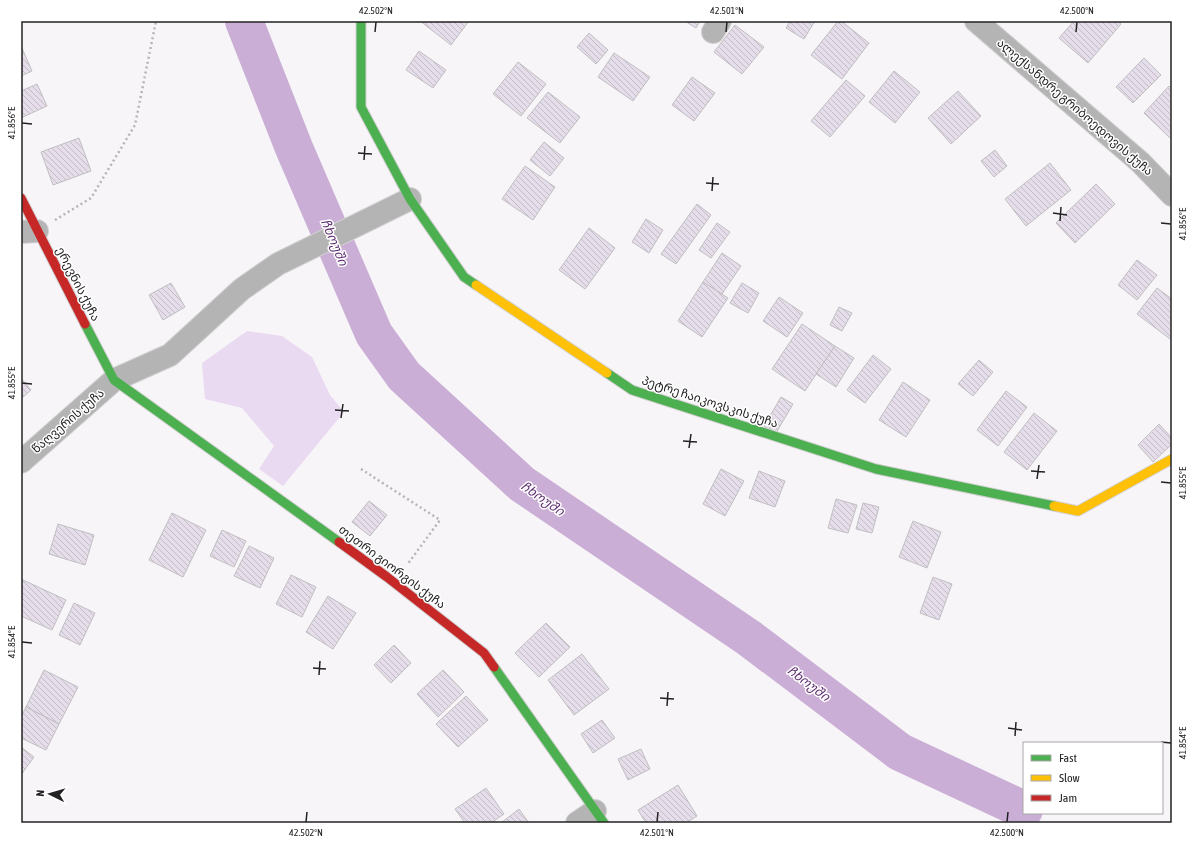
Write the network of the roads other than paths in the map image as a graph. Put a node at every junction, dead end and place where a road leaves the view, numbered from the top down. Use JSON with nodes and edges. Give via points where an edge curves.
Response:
{"nodes":[{"id":1,"x":361,"y":21,"type":"edge"},
{"id":2,"x":976,"y":21,"type":"edge"},
{"id":3,"x":1172,"y":195,"type":"edge"},
{"id":4,"x":21,"y":198,"type":"edge"},
{"id":5,"x":410,"y":199,"type":"junction"},
{"id":6,"x":29,"y":232,"type":"edge"},
{"id":7,"x":114,"y":380,"type":"junction"},
{"id":8,"x":1172,"y":458,"type":"edge"},
{"id":9,"x":21,"y":462,"type":"edge"},
{"id":10,"x":599,"y":817,"type":"edge"},
{"id":11,"x":577,"y":823,"type":"edge"}],
"edges":[{"from":1,"to":5,"type":"street","name":"პეტრე ჩაიკოვსკის ქუჩა","via":[[361,107]]},
{"from":2,"to":3,"type":"street","name":"ალექსანდრე გრიბოედოვის ქუჩა","via":[[1140,162]]},
{"from":4,"to":6,"type":"street","name":"ერევნის ქუჩა"},
{"from":5,"to":7,"type":"street","name":"წაღვერის ქუჩა","via":[[278,264],[242,289],[170,355]]},
{"from":5,"to":8,"type":"street","name":"პეტრე ჩაიკოვსკის ქუჩა","via":[[464,277],[632,390],[876,468],[1078,511]]},
{"from":6,"to":7,"type":"street","name":"ერევნის ქუჩა"},
{"from":7,"to":9,"type":"street","name":"წაღვერის ქუჩა"},
{"from":7,"to":10,"type":"street","name":"თეთრი გიორგის ქუჩა","via":[[394,582],[484,653]]},
{"from":10,"to":11,"type":"street"}]}
